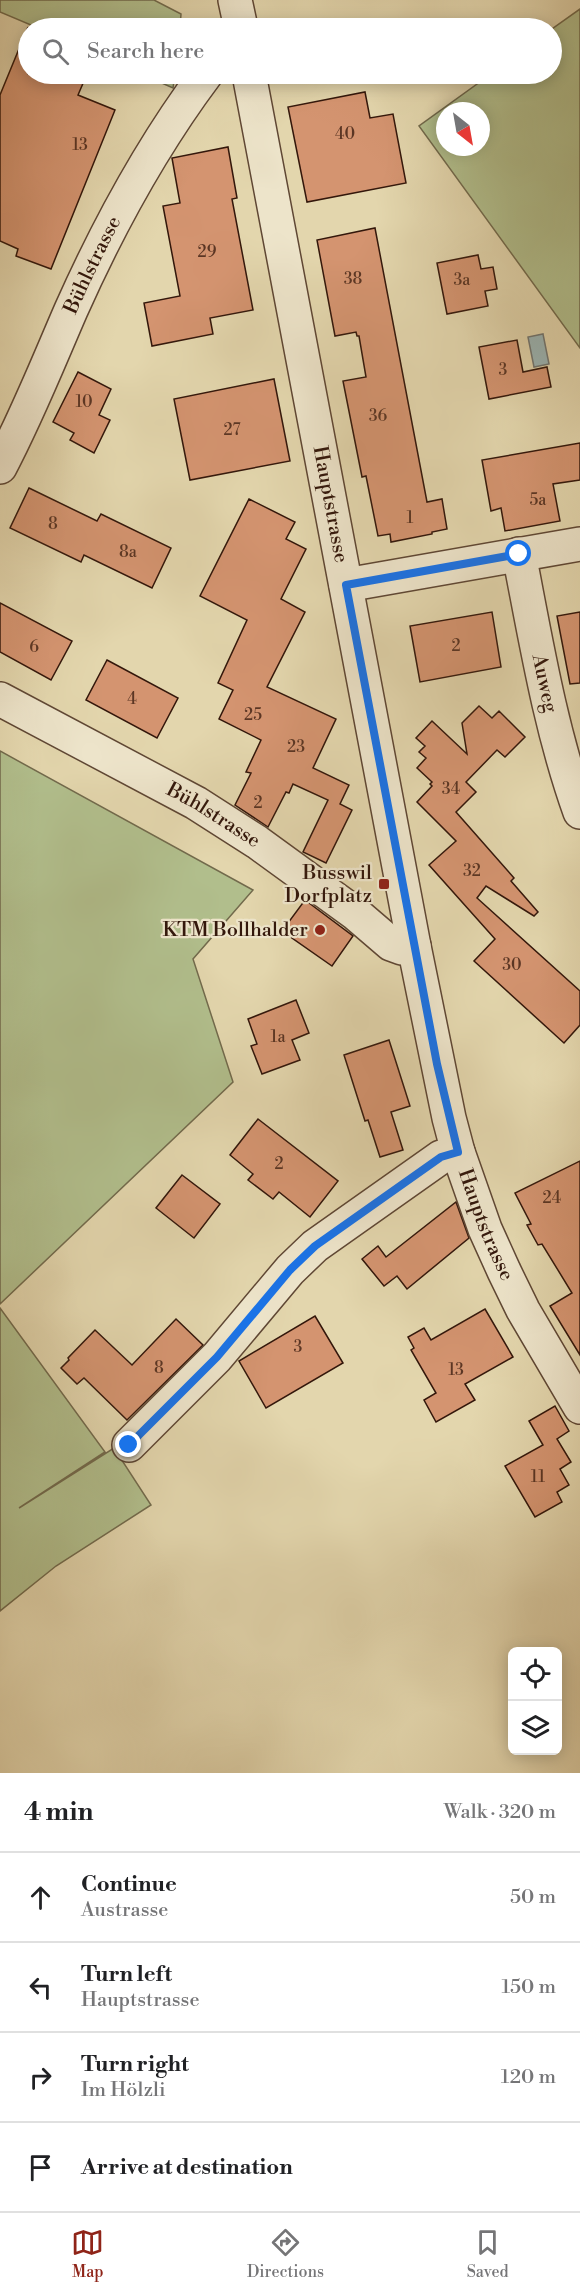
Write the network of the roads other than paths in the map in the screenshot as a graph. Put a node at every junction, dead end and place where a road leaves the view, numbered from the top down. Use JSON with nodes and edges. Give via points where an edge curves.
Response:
{"nodes":[{"id":1,"x":236,"y":0,"type":"edge"},
{"id":2,"x":239,"y":18,"type":"edge"},
{"id":3,"x":198,"y":84,"type":"edge"},
{"id":4,"x":251,"y":84,"type":"edge"},
{"id":5,"x":0,"y":467,"type":"edge"},
{"id":6,"x":580,"y":544,"type":"edge"},
{"id":7,"x":519,"y":554,"type":"junction"},
{"id":8,"x":346,"y":585,"type":"junction"},
{"id":9,"x":0,"y":699,"type":"edge"},
{"id":10,"x":580,"y":812,"type":"edge"},
{"id":11,"x":414,"y":946,"type":"junction"},
{"id":12,"x":458,"y":1152,"type":"junction"},
{"id":13,"x":580,"y":1407,"type":"edge"},
{"id":14,"x":129,"y":1445,"type":"dead end"}],
"edges":[{"from":1,"to":2,"type":"street"},
{"from":3,"to":5,"type":"street","name":"Bühlstrasse","via":[[173,118],[125,198]]},
{"from":4,"to":8,"type":"street","name":"Hauptstrasse"},
{"from":6,"to":7,"type":"street"},
{"from":7,"to":8,"type":"street"},
{"from":7,"to":10,"type":"street","name":"Auweg","via":[[553,724]]},
{"from":8,"to":11,"type":"street","name":"Hauptstrasse"},
{"from":9,"to":11,"type":"street","name":"Bühlstrasse","via":[[196,803],[257,842],[391,944],[402,948]]},
{"from":11,"to":12,"type":"street","name":"Hauptstrasse"},
{"from":12,"to":13,"type":"street","name":"Hauptstrasse","via":[[504,1271]]},
{"from":12,"to":14,"type":"street","via":[[441,1157],[315,1246],[217,1357]]}]}
